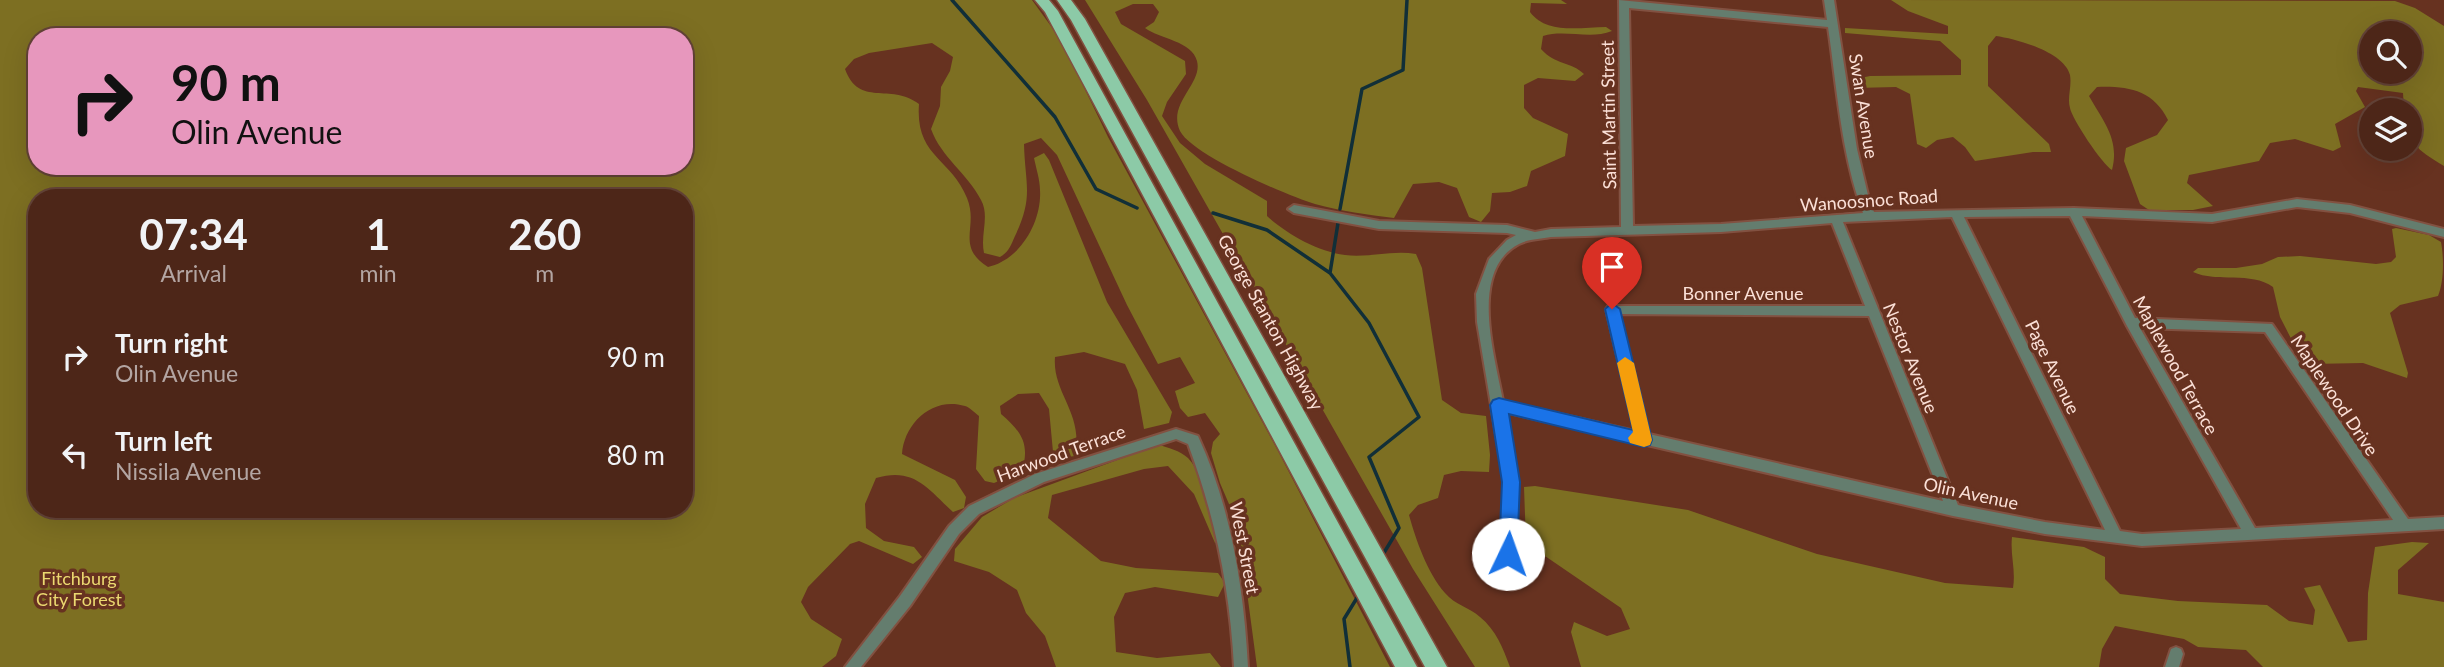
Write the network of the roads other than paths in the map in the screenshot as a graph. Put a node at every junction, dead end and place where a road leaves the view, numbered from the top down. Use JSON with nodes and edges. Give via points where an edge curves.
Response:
{"nodes":[{"id":1,"x":1042,"y":0,"type":"edge"},
{"id":2,"x":1064,"y":0,"type":"edge"},
{"id":3,"x":1732,"y":0,"type":"edge"},
{"id":4,"x":1829,"y":0,"type":"edge"},
{"id":5,"x":1624,"y":3,"type":"edge"},
{"id":6,"x":1731,"y":14,"type":"junction"},
{"id":7,"x":1833,"y":24,"type":"junction"},
{"id":8,"x":1293,"y":209,"type":"dead end"},
{"id":9,"x":2074,"y":212,"type":"junction"},
{"id":10,"x":1956,"y":213,"type":"junction"},
{"id":11,"x":1870,"y":216,"type":"junction"},
{"id":12,"x":1836,"y":219,"type":"junction"},
{"id":13,"x":1627,"y":230,"type":"junction"},
{"id":14,"x":2444,"y":233,"type":"edge"},
{"id":15,"x":1534,"y":236,"type":"junction"},
{"id":16,"x":1873,"y":311,"type":"junction"},
{"id":17,"x":2131,"y":323,"type":"junction"},
{"id":18,"x":1499,"y":405,"type":"junction"},
{"id":19,"x":1193,"y":440,"type":"joint"},
{"id":20,"x":1644,"y":440,"type":"junction"},
{"id":21,"x":1952,"y":510,"type":"junction"},
{"id":22,"x":2444,"y":523,"type":"edge"},
{"id":23,"x":2405,"y":526,"type":"junction"},
{"id":24,"x":2251,"y":534,"type":"junction"},
{"id":25,"x":2116,"y":537,"type":"junction"},
{"id":26,"x":1507,"y":573,"type":"dead end"},
{"id":27,"x":852,"y":667,"type":"edge"},
{"id":28,"x":1241,"y":667,"type":"edge"},
{"id":29,"x":1406,"y":667,"type":"edge"},
{"id":30,"x":1436,"y":667,"type":"edge"}],
"edges":[{"from":1,"to":29,"type":"highway"},
{"from":2,"to":30,"type":"highway","name":"George Stanton Highway"},
{"from":3,"to":6,"type":"street"},
{"from":4,"to":7,"type":"street","name":"Swan Avenue"},
{"from":5,"to":6,"type":"street"},
{"from":5,"to":13,"type":"street","name":"Saint Martin Street"},
{"from":6,"to":7,"type":"street"},
{"from":7,"to":11,"type":"street","name":"Swan Avenue","via":[[1852,149]]},
{"from":8,"to":15,"type":"street","name":"Wanoosnoc Road","via":[[1379,225],[1507,229]]},
{"from":9,"to":10,"type":"street","name":"Wanoosnoc Road"},
{"from":9,"to":14,"type":"street","name":"Wanoosnoc Road","via":[[2212,218],[2297,203],[2350,209]]},
{"from":9,"to":17,"type":"street","name":"Maplewood Terrace"},
{"from":10,"to":11,"type":"street","name":"Wanoosnoc Road"},
{"from":10,"to":25,"type":"street","name":"Page Avenue"},
{"from":11,"to":12,"type":"street","name":"Wanoosnoc Road"},
{"from":12,"to":13,"type":"street","name":"Wanoosnoc Road"},
{"from":12,"to":16,"type":"street","name":"Nestor Avenue"},
{"from":13,"to":15,"type":"street","name":"Wanoosnoc Road"},
{"from":15,"to":18,"type":"street","via":[[1516,241],[1500,254],[1483,288],[1483,322]]},
{"from":16,"to":20,"type":"street","name":"Bonner Avenue","via":[[1612,309]]},
{"from":16,"to":21,"type":"street","name":"Nestor Avenue"},
{"from":17,"to":23,"type":"street","name":"Maplewood Drive","via":[[2268,327]]},
{"from":17,"to":24,"type":"street","name":"Maplewood Terrace"},
{"from":18,"to":20,"type":"street","name":"Olin Avenue"},
{"from":18,"to":26,"type":"street","via":[[1511,482]]},
{"from":19,"to":27,"type":"street","name":"Harwood Terrace","via":[[1176,434],[1150,441],[1040,478],[974,510],[954,530]]},
{"from":19,"to":28,"type":"street","name":"West Street","via":[[1212,490],[1235,583]]},
{"from":20,"to":21,"type":"street","name":"Olin Avenue"},
{"from":21,"to":25,"type":"street","name":"Olin Avenue"},
{"from":22,"to":23,"type":"street","name":"Olin Avenue"},
{"from":23,"to":24,"type":"street","name":"Olin Avenue"},
{"from":24,"to":25,"type":"street","name":"Olin Avenue","via":[[2142,540]]}]}
